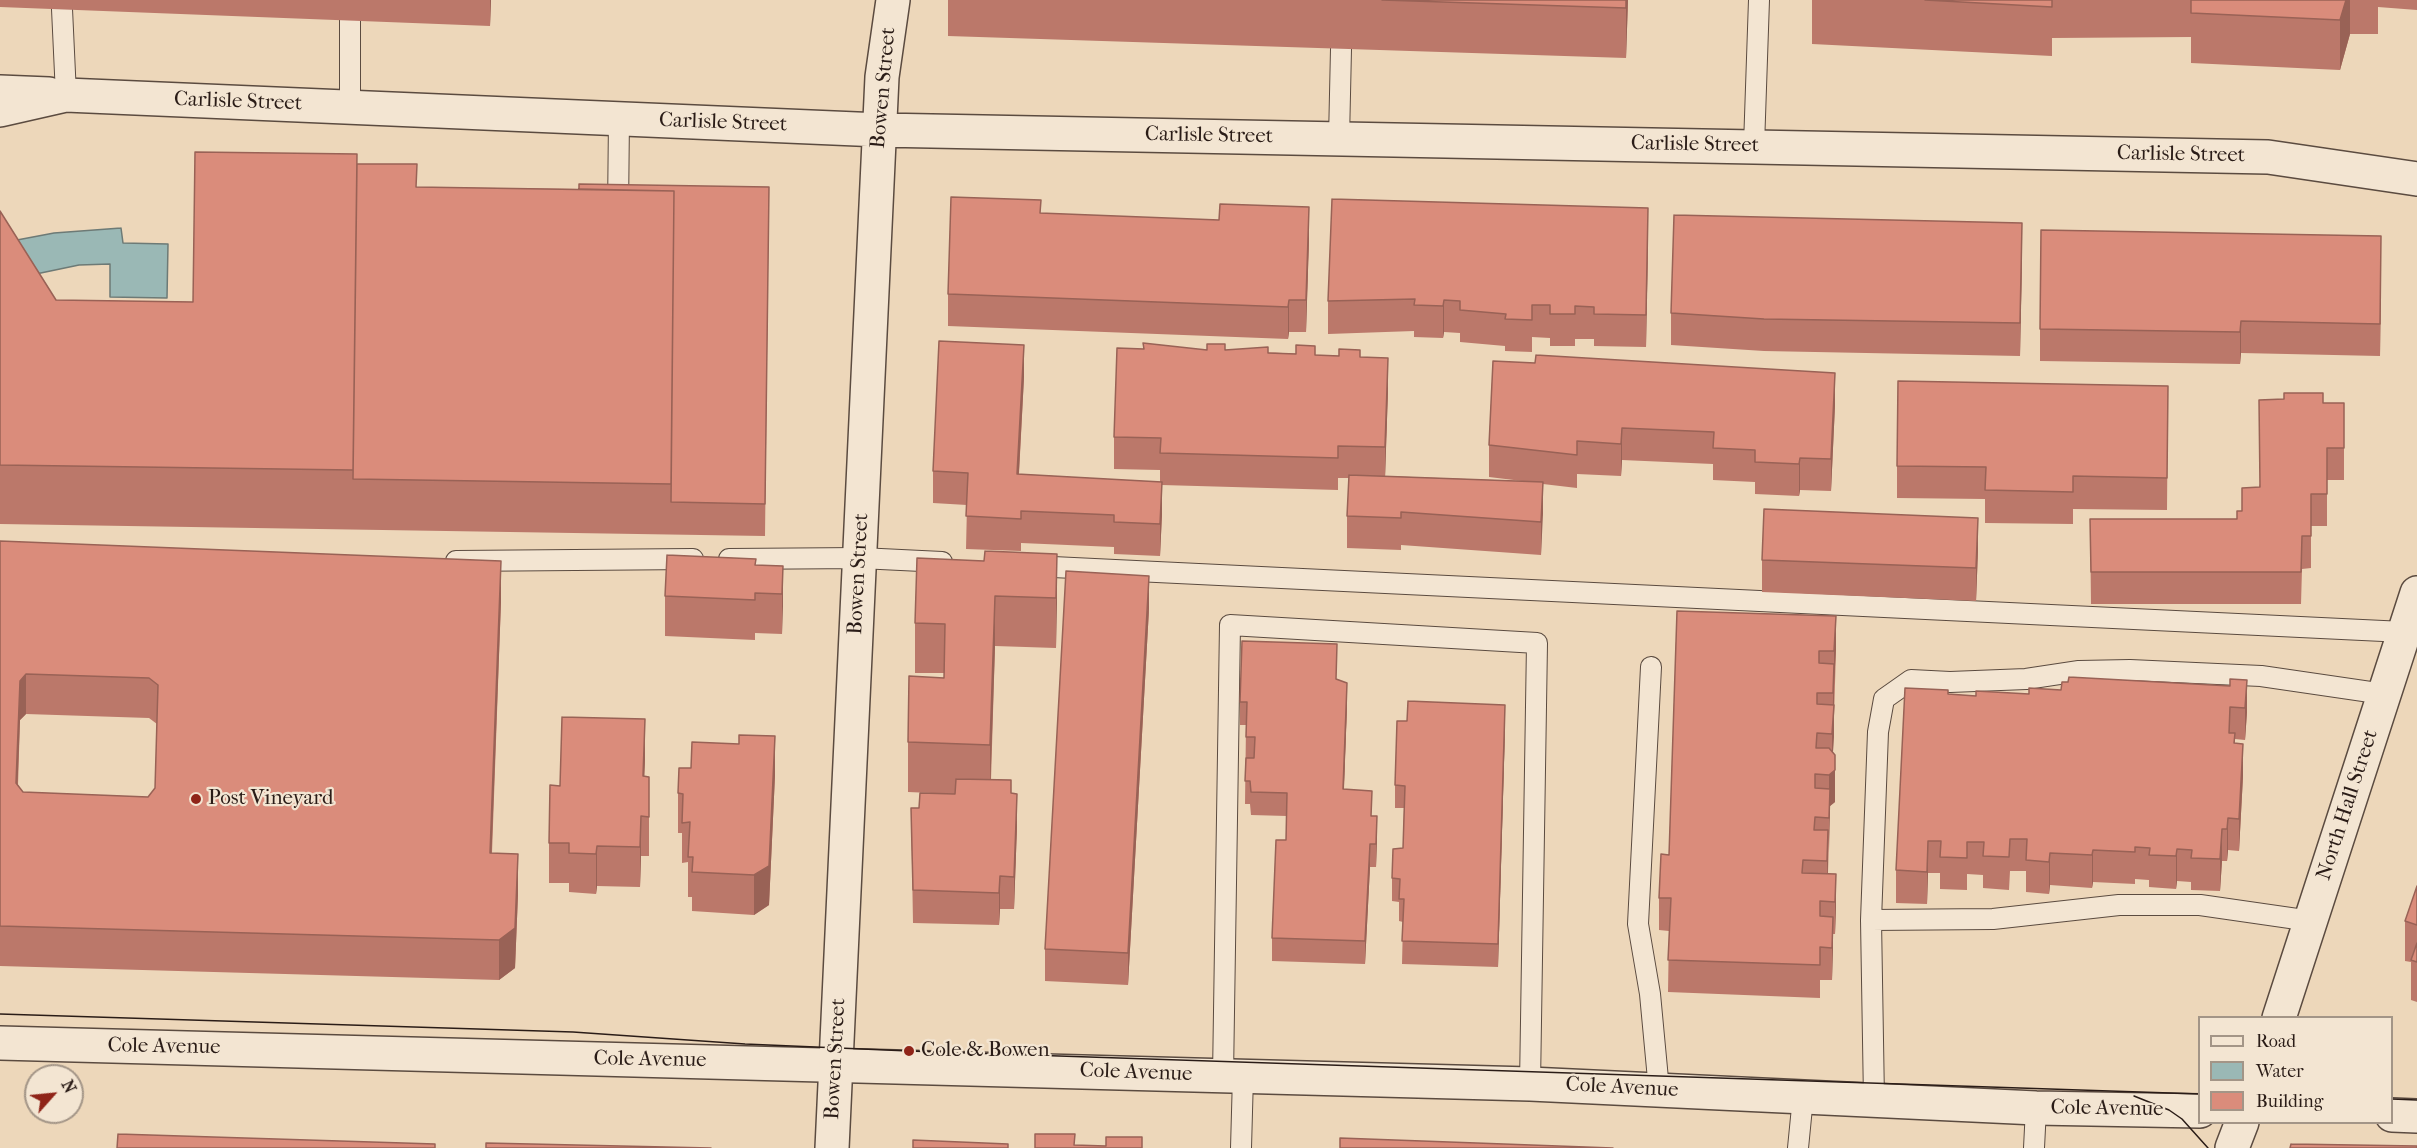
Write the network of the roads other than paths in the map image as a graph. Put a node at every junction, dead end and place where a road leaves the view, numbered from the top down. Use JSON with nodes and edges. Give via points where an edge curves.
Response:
{"nodes":[{"id":1,"x":893,"y":0,"type":"edge"},
{"id":2,"x":1759,"y":0,"type":"edge"},
{"id":3,"x":62,"y":9,"type":"dead end"},
{"id":4,"x":350,"y":21,"type":"dead end"},
{"id":5,"x":1341,"y":49,"type":"dead end"},
{"id":6,"x":0,"y":92,"type":"edge"},
{"id":7,"x":66,"y":95,"type":"junction"},
{"id":8,"x":350,"y":107,"type":"junction"},
{"id":9,"x":0,"y":110,"type":"edge"},
{"id":10,"x":619,"y":118,"type":"junction"},
{"id":11,"x":880,"y":130,"type":"junction"},
{"id":12,"x":1339,"y":139,"type":"junction"},
{"id":13,"x":1754,"y":146,"type":"junction"},
{"id":14,"x":2417,"y":179,"type":"edge"},
{"id":15,"x":617,"y":217,"type":"edge"},
{"id":16,"x":860,"y":558,"type":"junction"},
{"id":17,"x":440,"y":561,"type":"edge"},
{"id":18,"x":956,"y":562,"type":"edge"},
{"id":19,"x":1016,"y":565,"type":"edge"},
{"id":20,"x":2417,"y":593,"type":"edge"},
{"id":21,"x":2404,"y":632,"type":"junction"},
{"id":22,"x":1651,"y":667,"type":"dead end"},
{"id":23,"x":2384,"y":694,"type":"junction"},
{"id":24,"x":1871,"y":920,"type":"junction"},
{"id":25,"x":2311,"y":921,"type":"junction"},
{"id":26,"x":2279,"y":1016,"type":"edge"},
{"id":27,"x":0,"y":1043,"type":"edge"},
{"id":28,"x":836,"y":1065,"type":"junction"},
{"id":29,"x":1233,"y":1076,"type":"junction"},
{"id":30,"x":1530,"y":1084,"type":"junction"},
{"id":31,"x":1659,"y":1090,"type":"junction"},
{"id":32,"x":1803,"y":1097,"type":"junction"},
{"id":33,"x":1874,"y":1100,"type":"junction"},
{"id":34,"x":2036,"y":1107,"type":"junction"},
{"id":35,"x":2198,"y":1111,"type":"edge"},
{"id":36,"x":2393,"y":1115,"type":"edge"},
{"id":37,"x":2417,"y":1116,"type":"edge"},
{"id":38,"x":2241,"y":1124,"type":"edge"},
{"id":39,"x":832,"y":1148,"type":"edge"},
{"id":40,"x":1241,"y":1148,"type":"edge"},
{"id":41,"x":1798,"y":1148,"type":"edge"},
{"id":42,"x":2034,"y":1148,"type":"edge"},
{"id":43,"x":2232,"y":1148,"type":"edge"}],
"edges":[{"from":1,"to":11,"type":"street","name":"Bowen Street","via":[[882,68]]},
{"from":2,"to":13,"type":"lane"},
{"from":3,"to":7,"type":"lane"},
{"from":4,"to":8,"type":"lane"},
{"from":5,"to":12,"type":"lane"},
{"from":6,"to":7,"type":"street","name":"Carlisle Street"},
{"from":7,"to":8,"type":"street","name":"Carlisle Street"},
{"from":7,"to":9,"type":"street"},
{"from":8,"to":10,"type":"street","name":"Carlisle Street"},
{"from":10,"to":11,"type":"street","name":"Carlisle Street"},
{"from":10,"to":15,"type":"lane"},
{"from":11,"to":12,"type":"street","name":"Carlisle Street"},
{"from":11,"to":16,"type":"street","name":"Bowen Street"},
{"from":12,"to":13,"type":"street","name":"Carlisle Street"},
{"from":13,"to":14,"type":"street","name":"Carlisle Street","via":[[2268,157]]},
{"from":16,"to":17,"type":"lane"},
{"from":16,"to":18,"type":"lane"},
{"from":16,"to":28,"type":"street","name":"Bowen Street"},
{"from":19,"to":21,"type":"lane"},
{"from":20,"to":21,"type":"street","name":"North Hall Street"},
{"from":21,"to":23,"type":"street","name":"North Hall Street"},
{"from":22,"to":31,"type":"lane","via":[[1638,924],[1650,994]]},
{"from":23,"to":24,"type":"lane","via":[[2261,676],[2130,670],[2079,671],[2026,679],[1911,680],[1884,699],[1881,709]]},
{"from":23,"to":25,"type":"street","name":"North Hall Street"},
{"from":24,"to":25,"type":"lane","via":[[1993,919],[2119,905],[2200,905]]},
{"from":24,"to":33,"type":"lane"},
{"from":25,"to":26,"type":"street","name":"North Hall Street"},
{"from":27,"to":28,"type":"street","name":"Cole Avenue"},
{"from":28,"to":29,"type":"street","name":"Cole Avenue"},
{"from":28,"to":39,"type":"street","name":"Bowen Street"},
{"from":29,"to":30,"type":"street","name":"Cole Avenue"},
{"from":29,"to":30,"type":"lane","via":[[1230,625],[1537,643]]},
{"from":29,"to":40,"type":"lane"},
{"from":30,"to":31,"type":"street","name":"Cole Avenue"},
{"from":31,"to":32,"type":"street","name":"Cole Avenue"},
{"from":32,"to":33,"type":"street","name":"Cole Avenue"},
{"from":32,"to":41,"type":"lane"},
{"from":33,"to":34,"type":"street","name":"Cole Avenue"},
{"from":34,"to":35,"type":"street","name":"Cole Avenue"},
{"from":34,"to":42,"type":"lane"},
{"from":36,"to":37,"type":"street"},
{"from":38,"to":43,"type":"street"}]}
